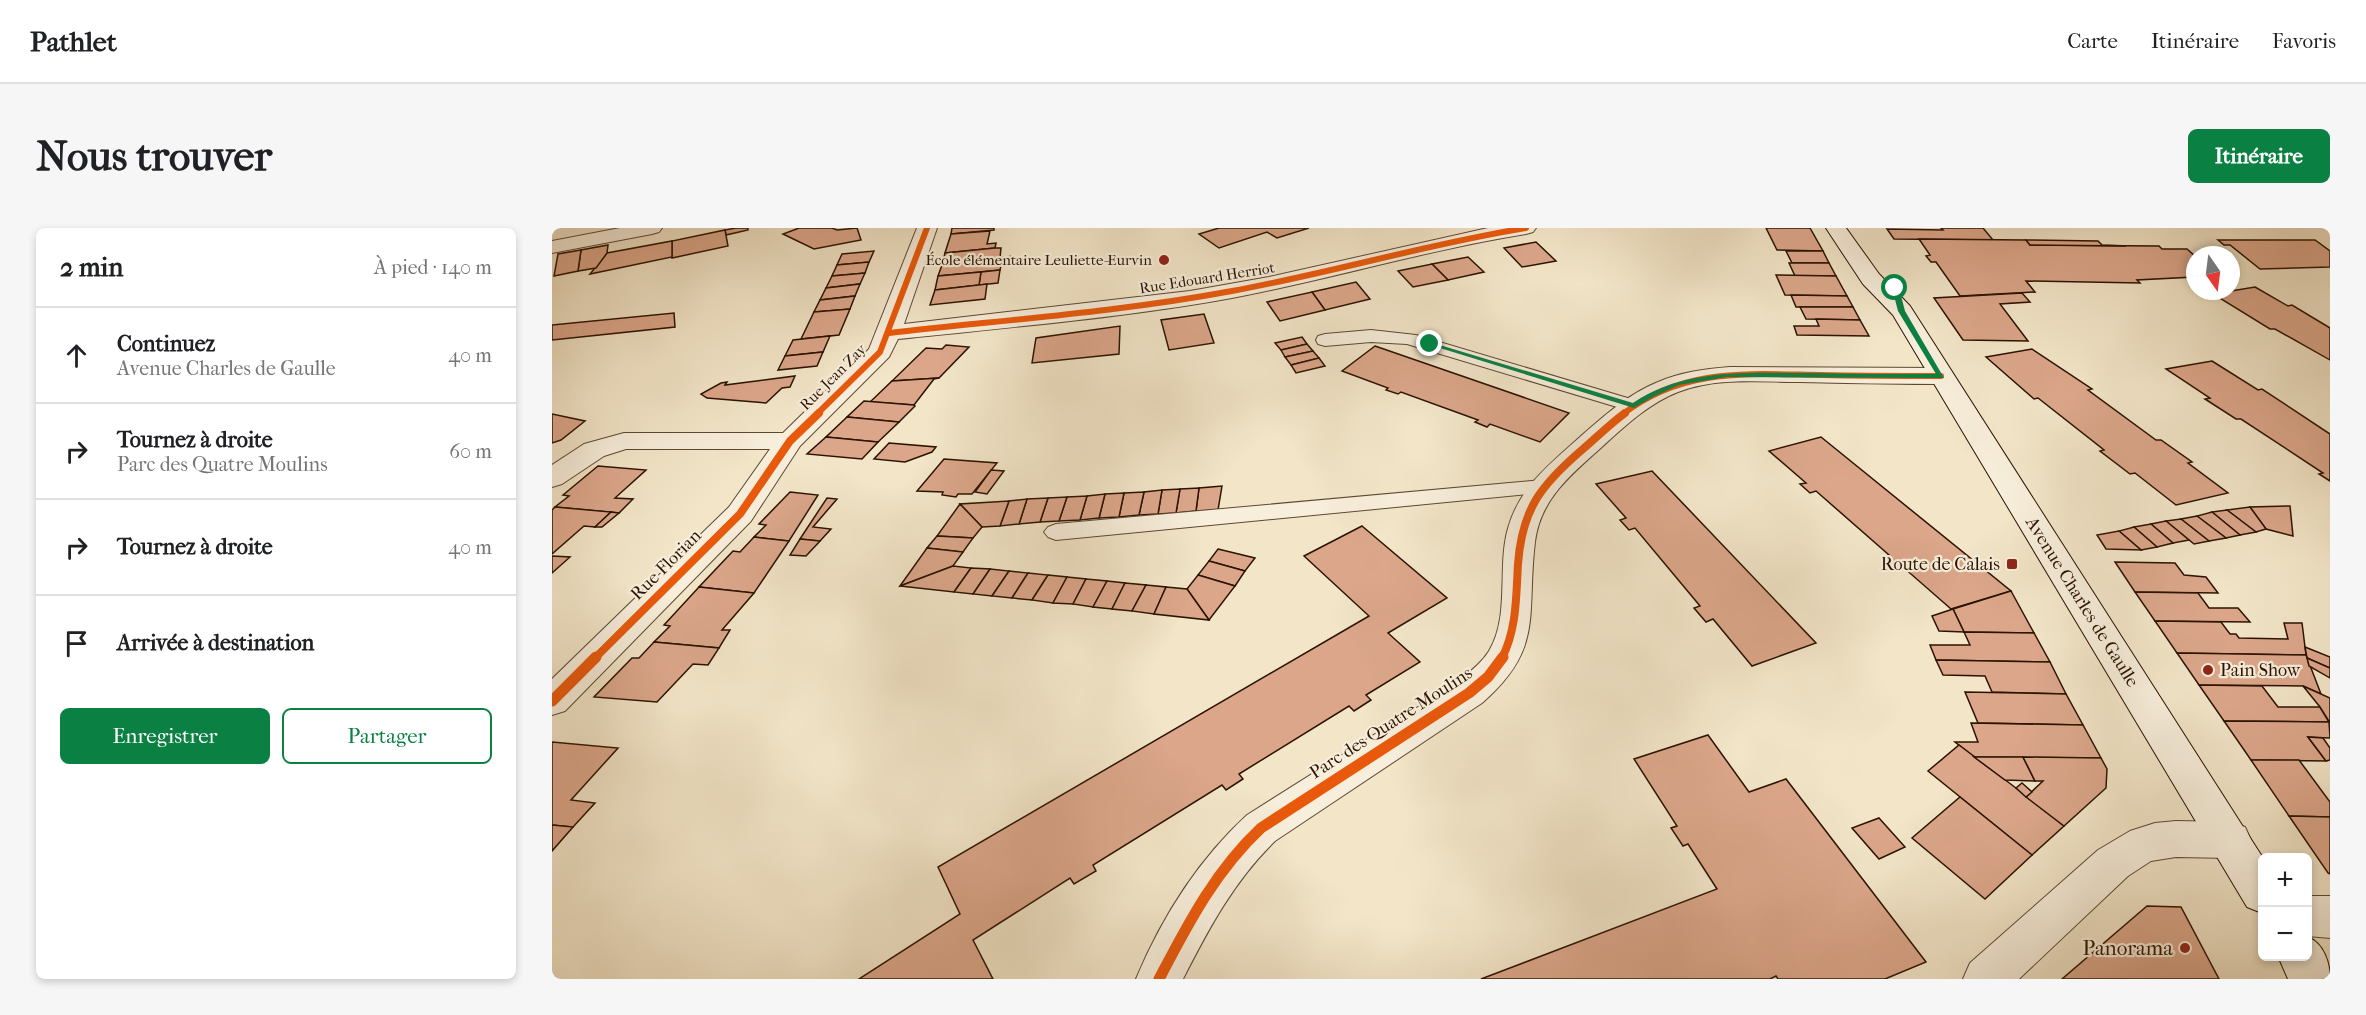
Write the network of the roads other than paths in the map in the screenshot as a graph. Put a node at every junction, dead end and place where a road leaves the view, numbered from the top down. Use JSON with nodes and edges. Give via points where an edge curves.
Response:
{"nodes":[{"id":1,"x":652,"y":228,"type":"edge"},
{"id":2,"x":927,"y":228,"type":"edge"},
{"id":3,"x":1526,"y":228,"type":"edge"},
{"id":4,"x":1836,"y":228,"type":"edge"},
{"id":5,"x":1859,"y":228,"type":"edge"},
{"id":6,"x":552,"y":247,"type":"edge"},
{"id":7,"x":1902,"y":311,"type":"junction"},
{"id":8,"x":889,"y":333,"type":"junction"},
{"id":9,"x":1325,"y":340,"type":"dead end"},
{"id":10,"x":1941,"y":376,"type":"junction"},
{"id":11,"x":1634,"y":406,"type":"junction"},
{"id":12,"x":790,"y":441,"type":"junction"},
{"id":13,"x":552,"y":478,"type":"edge"},
{"id":14,"x":1542,"y":487,"type":"junction"},
{"id":15,"x":1056,"y":532,"type":"dead end"},
{"id":16,"x":552,"y":701,"type":"edge"},
{"id":17,"x":2230,"y":840,"type":"junction"},
{"id":18,"x":2258,"y":886,"type":"edge"},
{"id":19,"x":2312,"y":916,"type":"edge"},
{"id":20,"x":2330,"y":917,"type":"edge"},
{"id":21,"x":2302,"y":961,"type":"edge"},
{"id":22,"x":1159,"y":979,"type":"edge"},
{"id":23,"x":1986,"y":979,"type":"edge"},
{"id":24,"x":2313,"y":979,"type":"edge"}],
"edges":[{"from":1,"to":6,"type":"street"},
{"from":2,"to":8,"type":"street","name":"Rue Jean Zay"},
{"from":3,"to":8,"type":"street","name":"Rue Edouard Herriot","via":[[1196,297]]},
{"from":4,"to":7,"type":"street","name":"Avenue Charles de Gaulle","via":[[1871,279]]},
{"from":5,"to":7,"type":"street","name":"Avenue Charles de Gaulle","via":[[1891,277]]},
{"from":7,"to":10,"type":"street","name":"Avenue Charles de Gaulle"},
{"from":8,"to":12,"type":"street","name":"Rue Jean Zay","via":[[872,362]]},
{"from":9,"to":11,"type":"lane","via":[[1371,336],[1409,339]]},
{"from":10,"to":11,"type":"street","name":"Parc des Quatre Moulins","via":[[1727,375],[1677,384]]},
{"from":10,"to":17,"type":"street","name":"Avenue Charles de Gaulle"},
{"from":11,"to":14,"type":"street","name":"Parc des Quatre Moulins"},
{"from":12,"to":13,"type":"street","via":[[624,441],[594,450]]},
{"from":12,"to":16,"type":"street","name":"Rue Florian","via":[[740,514]]},
{"from":14,"to":15,"type":"lane"},
{"from":14,"to":22,"type":"street","name":"Parc des Quatre Moulins","via":[[1521,536],[1513,635],[1498,667],[1469,693],[1243,843],[1208,886]]},
{"from":17,"to":18,"type":"street","name":"Avenue Charles de Gaulle"},
{"from":17,"to":23,"type":"street","via":[[2167,839],[2131,851]]},
{"from":19,"to":20,"type":"street"},
{"from":21,"to":24,"type":"street"}]}
